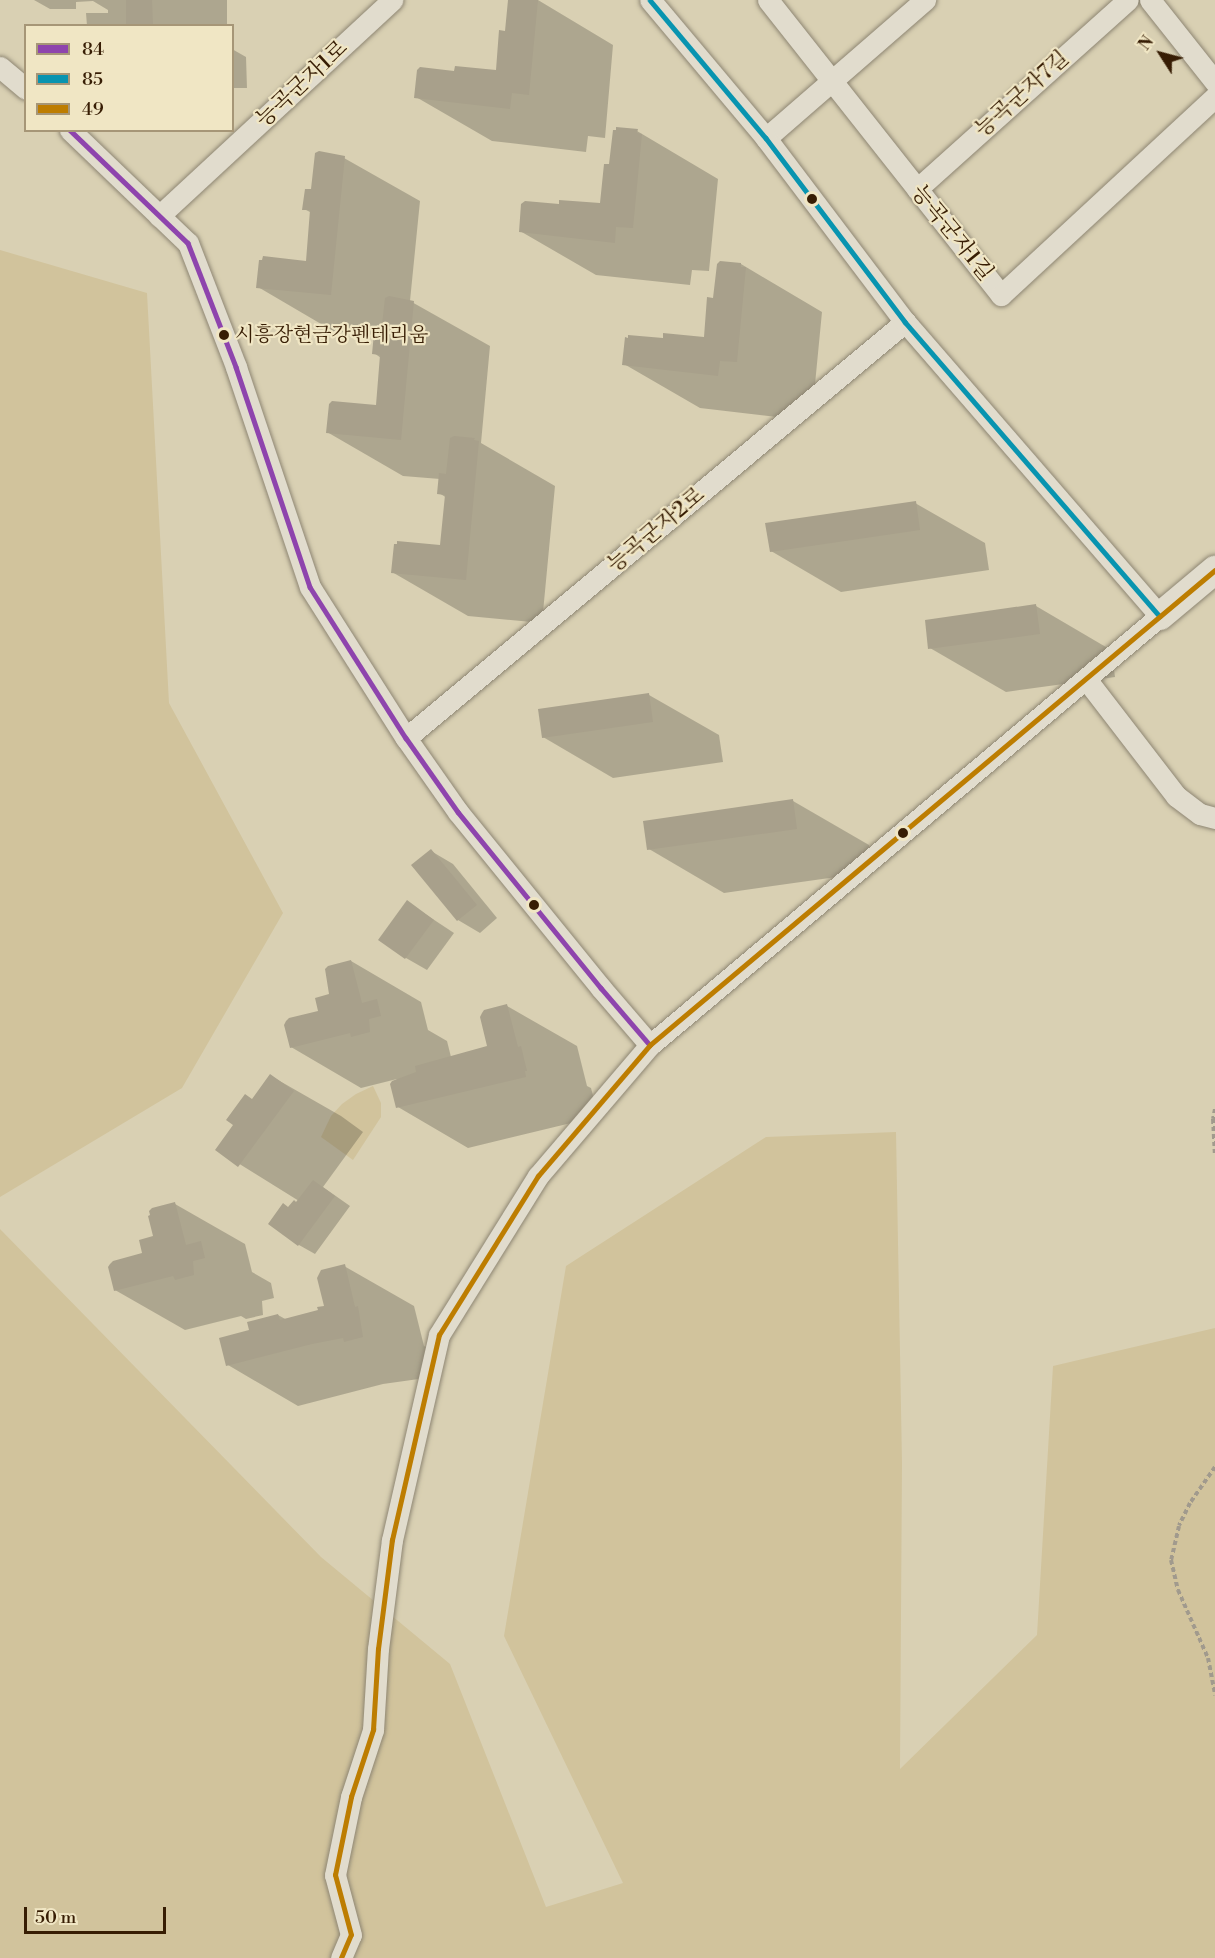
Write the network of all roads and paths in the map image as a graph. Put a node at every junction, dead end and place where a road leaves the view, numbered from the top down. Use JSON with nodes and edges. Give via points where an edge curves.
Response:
{"nodes":[{"id":1,"x":392,"y":0,"type":"edge"},
{"id":2,"x":650,"y":0,"type":"edge"},
{"id":3,"x":768,"y":0,"type":"edge"},
{"id":4,"x":925,"y":0,"type":"edge"},
{"id":5,"x":1128,"y":0,"type":"edge"},
{"id":6,"x":1150,"y":0,"type":"edge"},
{"id":7,"x":0,"y":67,"type":"edge"},
{"id":8,"x":831,"y":82,"type":"junction"},
{"id":9,"x":1215,"y":82,"type":"edge"},
{"id":10,"x":24,"y":87,"type":"edge"},
{"id":11,"x":1215,"y":97,"type":"edge"},
{"id":12,"x":72,"y":132,"type":"edge"},
{"id":13,"x":766,"y":138,"type":"junction"},
{"id":14,"x":917,"y":189,"type":"junction"},
{"id":15,"x":159,"y":216,"type":"junction"},
{"id":16,"x":905,"y":322,"type":"junction"},
{"id":17,"x":1215,"y":570,"type":"edge"},
{"id":18,"x":1160,"y":616,"type":"junction"},
{"id":19,"x":1086,"y":679,"type":"junction"},
{"id":20,"x":406,"y":738,"type":"junction"},
{"id":21,"x":1215,"y":818,"type":"edge"},
{"id":22,"x":650,"y":1045,"type":"junction"},
{"id":23,"x":1215,"y":1109,"type":"edge"},
{"id":24,"x":1215,"y":1153,"type":"edge"},
{"id":25,"x":1215,"y":1467,"type":"edge"},
{"id":26,"x":1215,"y":1695,"type":"edge"},
{"id":27,"x":341,"y":1958,"type":"edge"}],
"edges":[{"from":1,"to":15,"type":"street","name":"능곡군자1로"},
{"from":2,"to":13,"type":"street"},
{"from":3,"to":8,"type":"street","name":"능곡군자1길"},
{"from":4,"to":8,"type":"street"},
{"from":5,"to":14,"type":"street","name":"능곡군자7길"},
{"from":6,"to":9,"type":"street"},
{"from":7,"to":10,"type":"street"},
{"from":8,"to":13,"type":"street"},
{"from":8,"to":14,"type":"street","name":"능곡군자1길"},
{"from":11,"to":14,"type":"street","name":"능곡군자1길","via":[[1001,295]]},
{"from":12,"to":15,"type":"street"},
{"from":13,"to":16,"type":"street"},
{"from":15,"to":20,"type":"street","via":[[188,243],[236,367],[310,587]]},
{"from":16,"to":18,"type":"street"},
{"from":16,"to":20,"type":"street","name":"능곡군자2로"},
{"from":17,"to":18,"type":"main road"},
{"from":18,"to":19,"type":"street"},
{"from":19,"to":21,"type":"street","via":[[1176,796],[1200,814]]},
{"from":19,"to":22,"type":"street"},
{"from":20,"to":22,"type":"street","via":[[458,812]]},
{"from":22,"to":27,"type":"street","via":[[538,1176],[439,1335],[392,1540],[378,1649],[373,1730],[351,1797],[335,1875],[351,1935]]},
{"from":23,"to":24,"type":"path"},
{"from":25,"to":26,"type":"path","via":[[1179,1526],[1171,1560],[1178,1590],[1208,1658]]}]}
